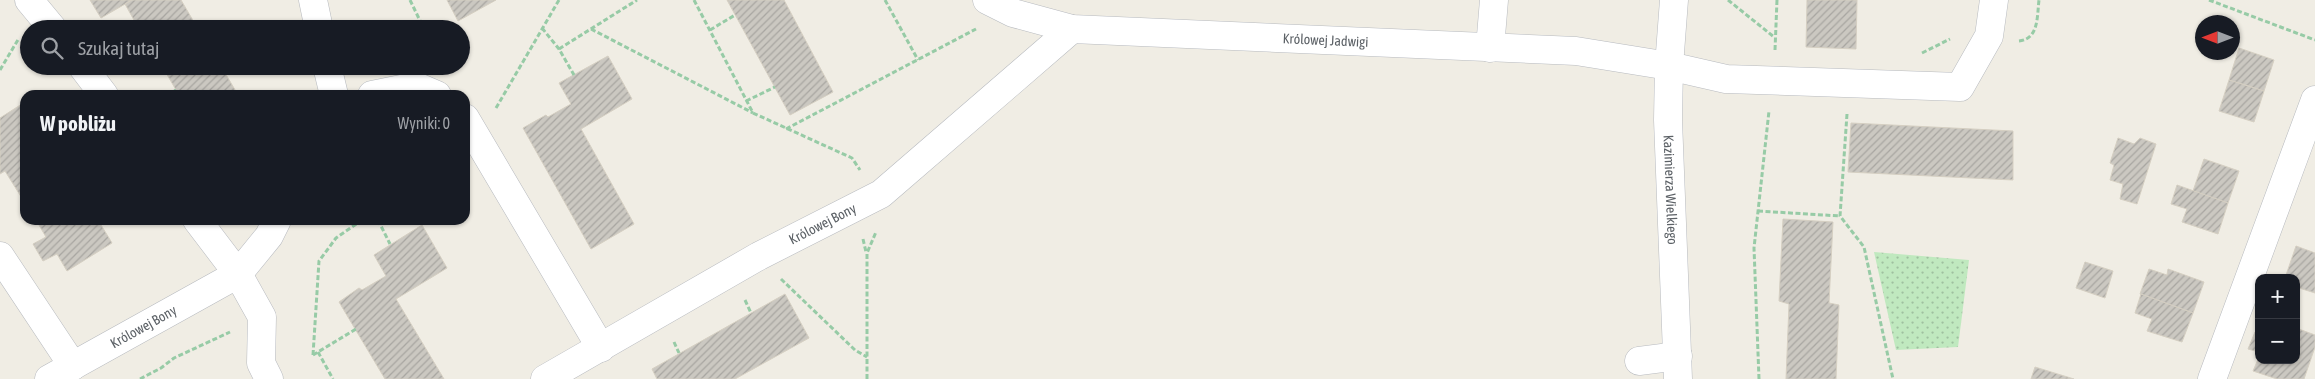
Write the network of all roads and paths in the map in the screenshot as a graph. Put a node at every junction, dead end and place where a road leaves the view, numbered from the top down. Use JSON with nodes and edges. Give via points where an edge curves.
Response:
{"nodes":[{"id":1,"x":29,"y":0,"type":"edge"},
{"id":2,"x":313,"y":0,"type":"edge"},
{"id":3,"x":410,"y":0,"type":"edge"},
{"id":4,"x":559,"y":0,"type":"edge"},
{"id":5,"x":638,"y":0,"type":"edge"},
{"id":6,"x":694,"y":0,"type":"edge"},
{"id":7,"x":885,"y":0,"type":"edge"},
{"id":8,"x":1494,"y":0,"type":"edge"},
{"id":9,"x":1674,"y":0,"type":"edge"},
{"id":10,"x":1728,"y":0,"type":"edge"},
{"id":11,"x":1777,"y":0,"type":"edge"},
{"id":12,"x":1994,"y":0,"type":"edge"},
{"id":13,"x":2208,"y":0,"type":"edge"},
{"id":14,"x":985,"y":13,"type":"edge"},
{"id":15,"x":735,"y":15,"type":"dead end"},
{"id":16,"x":46,"y":20,"type":"edge"},
{"id":17,"x":317,"y":20,"type":"edge"},
{"id":18,"x":420,"y":20,"type":"edge"},
{"id":19,"x":542,"y":28,"type":"junction"},
{"id":20,"x":591,"y":29,"type":"junction"},
{"id":21,"x":1072,"y":29,"type":"junction"},
{"id":22,"x":710,"y":30,"type":"junction"},
{"id":23,"x":19,"y":37,"type":"dead end"},
{"id":24,"x":1774,"y":37,"type":"junction"},
{"id":25,"x":2315,"y":40,"type":"edge"},
{"id":26,"x":1490,"y":48,"type":"junction"},
{"id":27,"x":559,"y":49,"type":"junction"},
{"id":28,"x":918,"y":60,"type":"junction"},
{"id":29,"x":1669,"y":66,"type":"junction"},
{"id":30,"x":0,"y":70,"type":"edge"},
{"id":31,"x":89,"y":75,"type":"edge"},
{"id":32,"x":329,"y":75,"type":"edge"},
{"id":33,"x":574,"y":75,"type":"dead end"},
{"id":34,"x":1850,"y":84,"type":"junction"},
{"id":35,"x":775,"y":87,"type":"dead end"},
{"id":36,"x":100,"y":90,"type":"edge"},
{"id":37,"x":333,"y":90,"type":"edge"},
{"id":38,"x":396,"y":90,"type":"edge"},
{"id":39,"x":425,"y":90,"type":"edge"},
{"id":40,"x":1772,"y":92,"type":"junction"},
{"id":41,"x":2315,"y":100,"type":"edge"},
{"id":42,"x":746,"y":101,"type":"junction"},
{"id":43,"x":753,"y":113,"type":"junction"},
{"id":44,"x":470,"y":126,"type":"edge"},
{"id":45,"x":786,"y":129,"type":"junction"},
{"id":46,"x":480,"y":142,"type":"junction"},
{"id":47,"x":862,"y":173,"type":"dead end"},
{"id":48,"x":1758,"y":211,"type":"junction"},
{"id":49,"x":1840,"y":216,"type":"junction"},
{"id":50,"x":201,"y":225,"type":"edge"},
{"id":51,"x":274,"y":225,"type":"edge"},
{"id":52,"x":355,"y":225,"type":"edge"},
{"id":53,"x":380,"y":225,"type":"edge"},
{"id":54,"x":877,"y":229,"type":"dead end"},
{"id":55,"x":390,"y":244,"type":"dead end"},
{"id":56,"x":0,"y":256,"type":"edge"},
{"id":57,"x":238,"y":274,"type":"junction"},
{"id":58,"x":777,"y":275,"type":"dead end"},
{"id":59,"x":262,"y":317,"type":"junction"},
{"id":60,"x":356,"y":329,"type":"dead end"},
{"id":61,"x":602,"y":348,"type":"junction"},
{"id":62,"x":318,"y":352,"type":"junction"},
{"id":63,"x":866,"y":357,"type":"junction"},
{"id":64,"x":1639,"y":361,"type":"dead end"},
{"id":65,"x":73,"y":366,"type":"junction"},
{"id":66,"x":1678,"y":368,"type":"edge"},
{"id":67,"x":49,"y":379,"type":"edge"},
{"id":68,"x":140,"y":379,"type":"edge"},
{"id":69,"x":269,"y":379,"type":"edge"},
{"id":70,"x":334,"y":379,"type":"edge"},
{"id":71,"x":545,"y":379,"type":"edge"},
{"id":72,"x":867,"y":379,"type":"edge"},
{"id":73,"x":1759,"y":379,"type":"edge"},
{"id":74,"x":1893,"y":379,"type":"edge"},
{"id":75,"x":2212,"y":379,"type":"edge"}],
"edges":[{"from":1,"to":16,"type":"street"},
{"from":2,"to":17,"type":"street"},
{"from":3,"to":18,"type":"path"},
{"from":4,"to":19,"type":"path"},
{"from":5,"to":20,"type":"path"},
{"from":6,"to":22,"type":"path"},
{"from":7,"to":28,"type":"path"},
{"from":8,"to":26,"type":"street"},
{"from":9,"to":29,"type":"street","name":"Kazimierza Wielkiego"},
{"from":10,"to":24,"type":"path"},
{"from":11,"to":24,"type":"path"},
{"from":12,"to":34,"type":"street","name":"Królowej Jadwigi","via":[[1990,36],[1960,87]]},
{"from":13,"to":25,"type":"path"},
{"from":14,"to":21,"type":"street","name":"Królowej Jadwigi","via":[[1013,13]]},
{"from":14,"to":28,"type":"path"},
{"from":15,"to":22,"type":"path"},
{"from":19,"to":27,"type":"path"},
{"from":19,"to":46,"type":"path","via":[[484,129]]},
{"from":20,"to":27,"type":"path"},
{"from":20,"to":43,"type":"path"},
{"from":21,"to":26,"type":"street","name":"Królowej Jadwigi"},
{"from":21,"to":61,"type":"street","name":"Królowej Bony","via":[[881,194],[759,256]]},
{"from":22,"to":42,"type":"path"},
{"from":23,"to":30,"type":"path"},
{"from":24,"to":40,"type":"path"},
{"from":26,"to":29,"type":"street","name":"Królowej Jadwigi","via":[[1576,51]]},
{"from":27,"to":33,"type":"path"},
{"from":28,"to":45,"type":"path"},
{"from":29,"to":40,"type":"street","name":"Królowej Jadwigi"},
{"from":29,"to":66,"type":"street","name":"Kazimierza Wielkiego","via":[[1668,120]]},
{"from":31,"to":36,"type":"street"},
{"from":32,"to":37,"type":"street"},
{"from":34,"to":40,"type":"street","name":"Królowej Jadwigi"},
{"from":34,"to":49,"type":"path"},
{"from":35,"to":42,"type":"path"},
{"from":38,"to":39,"type":"street","via":[[416,86]]},
{"from":40,"to":48,"type":"path"},
{"from":41,"to":75,"type":"street"},
{"from":42,"to":43,"type":"path"},
{"from":43,"to":45,"type":"path"},
{"from":44,"to":46,"type":"street"},
{"from":45,"to":47,"type":"path","via":[[852,158]]},
{"from":46,"to":61,"type":"street"},
{"from":48,"to":49,"type":"path"},
{"from":48,"to":73,"type":"path","via":[[1754,248]]},
{"from":49,"to":74,"type":"path","via":[[1864,247]]},
{"from":50,"to":57,"type":"street"},
{"from":51,"to":57,"type":"street","name":"Królowej Bony"},
{"from":52,"to":62,"type":"path","via":[[336,238],[319,261],[313,355]]},
{"from":53,"to":55,"type":"path"},
{"from":54,"to":63,"type":"path","via":[[866,253]]},
{"from":56,"to":65,"type":"street"},
{"from":57,"to":59,"type":"street"},
{"from":57,"to":65,"type":"street","name":"Królowej Bony"},
{"from":58,"to":63,"type":"path"},
{"from":59,"to":68,"type":"path","via":[[174,358]]},
{"from":59,"to":69,"type":"street","via":[[261,363]]},
{"from":60,"to":62,"type":"path"},
{"from":61,"to":71,"type":"street","name":"Królowej Bony"},
{"from":62,"to":70,"type":"path"},
{"from":63,"to":72,"type":"path"},
{"from":64,"to":66,"type":"street"},
{"from":65,"to":67,"type":"street","name":"Królowej Bony"}]}
